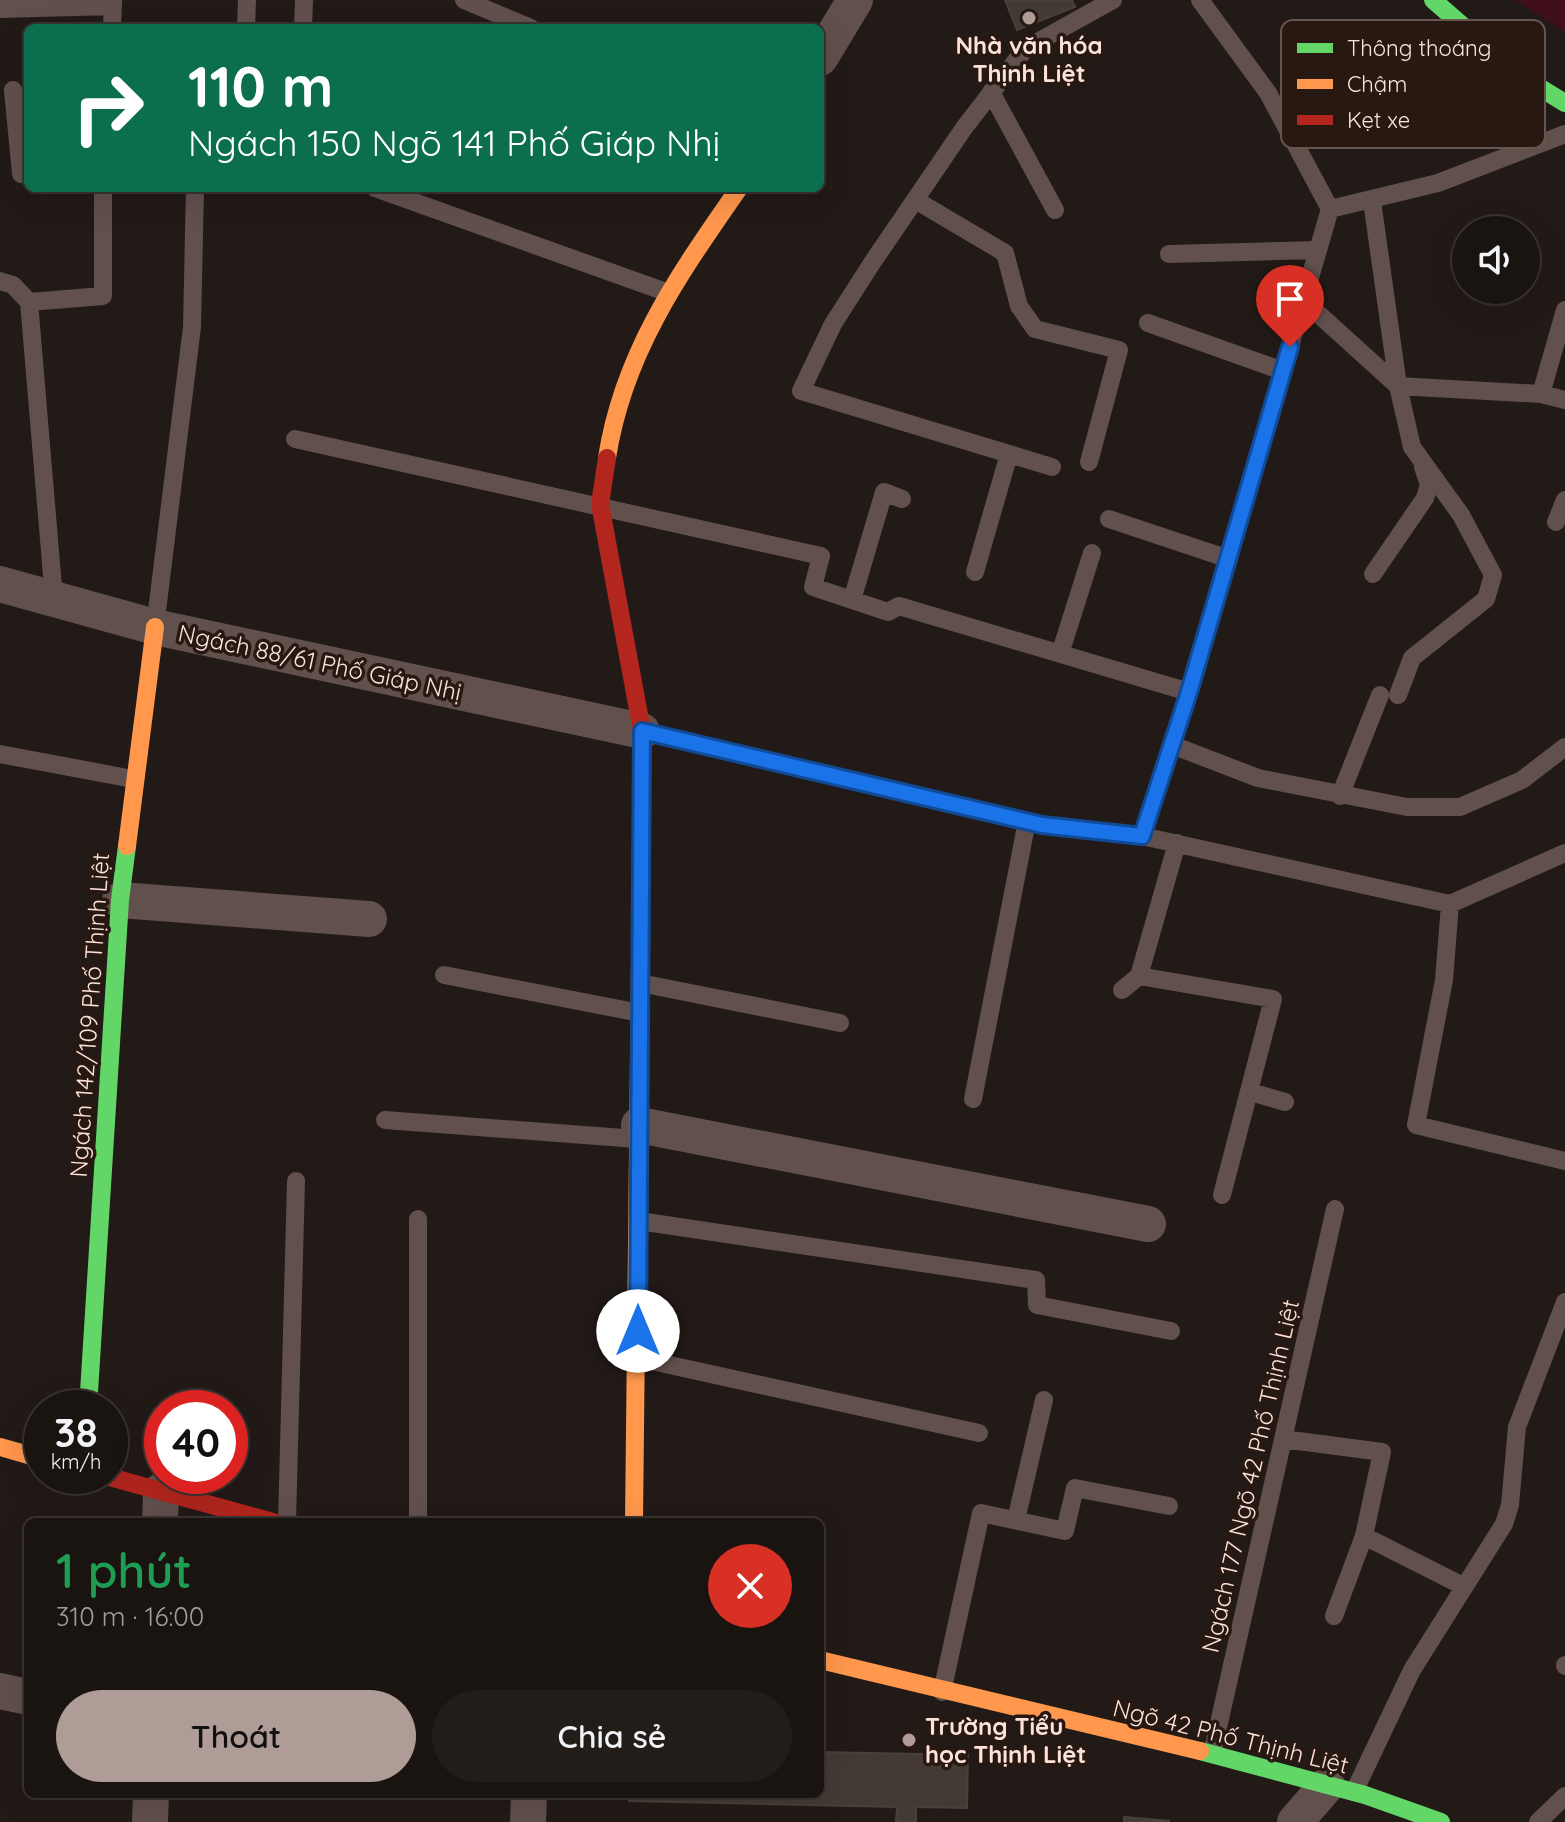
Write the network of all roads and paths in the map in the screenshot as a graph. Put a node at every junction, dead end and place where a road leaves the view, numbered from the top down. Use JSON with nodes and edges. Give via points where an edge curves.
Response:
{"nodes":[{"id":1,"x":247,"y":0,"type":"edge"},
{"id":2,"x":304,"y":0,"type":"edge"},
{"id":3,"x":464,"y":0,"type":"edge"},
{"id":4,"x":855,"y":0,"type":"edge"},
{"id":5,"x":1113,"y":0,"type":"edge"},
{"id":6,"x":1200,"y":0,"type":"edge"},
{"id":7,"x":1433,"y":0,"type":"edge"},
{"id":8,"x":113,"y":3,"type":"edge"},
{"id":9,"x":0,"y":9,"type":"edge"},
{"id":10,"x":1456,"y":20,"type":"edge"},
{"id":11,"x":112,"y":24,"type":"edge"},
{"id":12,"x":246,"y":24,"type":"edge"},
{"id":13,"x":303,"y":24,"type":"edge"},
{"id":14,"x":521,"y":24,"type":"edge"},
{"id":15,"x":824,"y":51,"type":"edge"},
{"id":16,"x":13,"y":90,"type":"dead end"},
{"id":17,"x":1545,"y":91,"type":"edge"},
{"id":18,"x":991,"y":92,"type":"junction"},
{"id":19,"x":1565,"y":103,"type":"edge"},
{"id":20,"x":1281,"y":117,"type":"edge"},
{"id":21,"x":1565,"y":134,"type":"edge"},
{"id":22,"x":1545,"y":142,"type":"edge"},
{"id":23,"x":1297,"y":148,"type":"edge"},
{"id":24,"x":1529,"y":148,"type":"edge"},
{"id":25,"x":24,"y":174,"type":"edge"},
{"id":26,"x":103,"y":192,"type":"edge"},
{"id":27,"x":195,"y":192,"type":"edge"},
{"id":28,"x":386,"y":192,"type":"edge"},
{"id":29,"x":736,"y":192,"type":"edge"},
{"id":30,"x":917,"y":201,"type":"junction"},
{"id":31,"x":1372,"y":201,"type":"junction"},
{"id":32,"x":1330,"y":209,"type":"junction"},
{"id":33,"x":1055,"y":210,"type":"dead end"},
{"id":34,"x":1318,"y":250,"type":"junction"},
{"id":35,"x":1169,"y":254,"type":"dead end"},
{"id":36,"x":0,"y":281,"type":"edge"},
{"id":37,"x":667,"y":292,"type":"junction"},
{"id":38,"x":1303,"y":300,"type":"junction"},
{"id":39,"x":29,"y":302,"type":"junction"},
{"id":40,"x":1565,"y":310,"type":"edge"},
{"id":41,"x":1148,"y":323,"type":"dead end"},
{"id":42,"x":1283,"y":371,"type":"junction"},
{"id":43,"x":1398,"y":386,"type":"junction"},
{"id":44,"x":1541,"y":394,"type":"junction"},
{"id":45,"x":1565,"y":400,"type":"edge"},
{"id":46,"x":295,"y":439,"type":"dead end"},
{"id":47,"x":1412,"y":447,"type":"junction"},
{"id":48,"x":1009,"y":454,"type":"junction"},
{"id":49,"x":1089,"y":462,"type":"dead end"},
{"id":50,"x":1052,"y":467,"type":"dead end"},
{"id":51,"x":902,"y":499,"type":"dead end"},
{"id":52,"x":1565,"y":500,"type":"edge"},
{"id":53,"x":600,"y":504,"type":"junction"},
{"id":54,"x":1109,"y":519,"type":"dead end"},
{"id":55,"x":1556,"y":522,"type":"dead end"},
{"id":56,"x":1092,"y":553,"type":"dead end"},
{"id":57,"x":1229,"y":559,"type":"junction"},
{"id":58,"x":975,"y":572,"type":"dead end"},
{"id":59,"x":1373,"y":574,"type":"dead end"},
{"id":60,"x":0,"y":584,"type":"edge"},
{"id":61,"x":54,"y":599,"type":"junction"},
{"id":62,"x":852,"y":600,"type":"junction"},
{"id":63,"x":155,"y":627,"type":"junction"},
{"id":64,"x":1060,"y":654,"type":"junction"},
{"id":65,"x":1189,"y":692,"type":"junction"},
{"id":66,"x":642,"y":731,"type":"junction"},
{"id":67,"x":1172,"y":745,"type":"junction"},
{"id":68,"x":1565,"y":747,"type":"edge"},
{"id":69,"x":0,"y":754,"type":"edge"},
{"id":70,"x":133,"y":779,"type":"junction"},
{"id":71,"x":1340,"y":796,"type":"junction"},
{"id":72,"x":1027,"y":821,"type":"junction"},
{"id":73,"x":1142,"y":836,"type":"junction"},
{"id":74,"x":1177,"y":843,"type":"junction"},
{"id":75,"x":1565,"y":853,"type":"edge"},
{"id":76,"x":120,"y":900,"type":"junction"},
{"id":77,"x":1450,"y":904,"type":"junction"},
{"id":78,"x":369,"y":919,"type":"dead end"},
{"id":79,"x":444,"y":975,"type":"dead end"},
{"id":80,"x":1139,"y":976,"type":"junction"},
{"id":81,"x":640,"y":983,"type":"junction"},
{"id":82,"x":1122,"y":990,"type":"dead end"},
{"id":83,"x":640,"y":1013,"type":"junction"},
{"id":84,"x":840,"y":1023,"type":"dead end"},
{"id":85,"x":1251,"y":1092,"type":"junction"},
{"id":86,"x":973,"y":1099,"type":"dead end"},
{"id":87,"x":1285,"y":1102,"type":"dead end"},
{"id":88,"x":385,"y":1120,"type":"dead end"},
{"id":89,"x":640,"y":1132,"type":"junction"},
{"id":90,"x":1565,"y":1161,"type":"edge"},
{"id":91,"x":296,"y":1181,"type":"dead end"},
{"id":92,"x":1222,"y":1195,"type":"dead end"},
{"id":93,"x":1335,"y":1209,"type":"dead end"},
{"id":94,"x":418,"y":1219,"type":"dead end"},
{"id":95,"x":639,"y":1221,"type":"junction"},
{"id":96,"x":1148,"y":1224,"type":"dead end"},
{"id":97,"x":1565,"y":1302,"type":"edge"},
{"id":98,"x":1171,"y":1331,"type":"dead end"},
{"id":99,"x":638,"y":1358,"type":"junction"},
{"id":100,"x":89,"y":1390,"type":"edge"},
{"id":101,"x":1044,"y":1400,"type":"dead end"},
{"id":102,"x":979,"y":1433,"type":"dead end"},
{"id":103,"x":1283,"y":1439,"type":"junction"},
{"id":104,"x":0,"y":1447,"type":"edge"},
{"id":105,"x":24,"y":1454,"type":"edge"},
{"id":106,"x":128,"y":1488,"type":"edge"},
{"id":107,"x":160,"y":1506,"type":"edge"},
{"id":108,"x":1169,"y":1506,"type":"dead end"},
{"id":109,"x":245,"y":1518,"type":"edge"},
{"id":110,"x":287,"y":1518,"type":"edge"},
{"id":111,"x":418,"y":1518,"type":"edge"},
{"id":112,"x":634,"y":1518,"type":"edge"},
{"id":113,"x":1016,"y":1520,"type":"junction"},
{"id":114,"x":1364,"y":1536,"type":"junction"},
{"id":115,"x":1463,"y":1586,"type":"junction"},
{"id":116,"x":1334,"y":1616,"type":"dead end"},
{"id":117,"x":824,"y":1661,"type":"edge"},
{"id":118,"x":0,"y":1691,"type":"edge"},
{"id":119,"x":942,"y":1693,"type":"junction"},
{"id":120,"x":24,"y":1696,"type":"edge"},
{"id":121,"x":1212,"y":1754,"type":"junction"},
{"id":122,"x":1341,"y":1788,"type":"junction"},
{"id":123,"x":1565,"y":1796,"type":"edge"},
{"id":124,"x":151,"y":1798,"type":"edge"},
{"id":125,"x":529,"y":1798,"type":"edge"},
{"id":126,"x":150,"y":1822,"type":"edge"},
{"id":127,"x":528,"y":1822,"type":"edge"},
{"id":128,"x":1295,"y":1822,"type":"edge"},
{"id":129,"x":1438,"y":1822,"type":"edge"},
{"id":130,"x":1538,"y":1822,"type":"edge"}],
"edges":[{"from":1,"to":12,"type":"lane"},
{"from":2,"to":13,"type":"lane"},
{"from":3,"to":14,"type":"lane"},
{"from":4,"to":15,"type":"street"},
{"from":5,"to":18,"type":"lane","via":[[1025,49]]},
{"from":6,"to":20,"type":"lane"},
{"from":7,"to":10,"type":"street"},
{"from":8,"to":9,"type":"lane"},
{"from":8,"to":11,"type":"lane"},
{"from":16,"to":25,"type":"lane"},
{"from":17,"to":19,"type":"street"},
{"from":18,"to":30,"type":"lane"},
{"from":18,"to":33,"type":"lane"},
{"from":21,"to":22,"type":"lane"},
{"from":23,"to":32,"type":"lane"},
{"from":24,"to":31,"type":"lane","via":[[1438,183]]},
{"from":26,"to":39,"type":"lane","via":[[103,296]]},
{"from":27,"to":63,"type":"lane","via":[[192,327]]},
{"from":28,"to":37,"type":"lane"},
{"from":29,"to":37,"type":"street"},
{"from":30,"to":48,"type":"lane","via":[[833,324],[801,391]]},
{"from":30,"to":49,"type":"lane","via":[[1005,253],[1019,306],[1035,329],[1119,350]]},
{"from":31,"to":32,"type":"lane"},
{"from":31,"to":43,"type":"lane"},
{"from":32,"to":34,"type":"lane"},
{"from":34,"to":35,"type":"lane"},
{"from":34,"to":38,"type":"lane"},
{"from":36,"to":39,"type":"lane","via":[[13,285]]},
{"from":37,"to":53,"type":"street","via":[[632,369],[609,446]]},
{"from":38,"to":42,"type":"lane"},
{"from":38,"to":43,"type":"lane"},
{"from":39,"to":61,"type":"lane"},
{"from":40,"to":44,"type":"lane"},
{"from":41,"to":42,"type":"lane"},
{"from":42,"to":57,"type":"lane"},
{"from":43,"to":44,"type":"lane"},
{"from":43,"to":47,"type":"lane"},
{"from":44,"to":45,"type":"lane"},
{"from":46,"to":53,"type":"lane"},
{"from":47,"to":59,"type":"lane","via":[[1428,478],[1428,492]]},
{"from":47,"to":71,"type":"lane","via":[[1461,515],[1493,575],[1486,599],[1412,658]]},
{"from":48,"to":50,"type":"lane"},
{"from":48,"to":58,"type":"lane"},
{"from":51,"to":62,"type":"lane","via":[[884,492]]},
{"from":52,"to":55,"type":"lane"},
{"from":53,"to":62,"type":"lane","via":[[821,556],[813,587]]},
{"from":53,"to":66,"type":"street"},
{"from":54,"to":57,"type":"lane"},
{"from":56,"to":64,"type":"lane"},
{"from":57,"to":65,"type":"lane"},
{"from":60,"to":61,"type":"street","name":"Ngách 88/61 Phố Giáp Nhị"},
{"from":61,"to":63,"type":"street","name":"Ngách 88/61 Phố Giáp Nhị"},
{"from":62,"to":64,"type":"lane","via":[[888,612],[899,606]]},
{"from":63,"to":66,"type":"street","name":"Ngách 88/61 Phố Giáp Nhị"},
{"from":63,"to":70,"type":"street","name":"Ngách 142/109 Phố Thịnh Liệt"},
{"from":64,"to":65,"type":"lane"},
{"from":65,"to":67,"type":"lane"},
{"from":66,"to":72,"type":"lane"},
{"from":66,"to":81,"type":"street"},
{"from":67,"to":71,"type":"lane","via":[[1258,778]]},
{"from":67,"to":73,"type":"lane"},
{"from":68,"to":71,"type":"lane","via":[[1522,780],[1460,807],[1407,807]]},
{"from":69,"to":70,"type":"lane"},
{"from":70,"to":76,"type":"street","name":"Ngách 142/109 Phố Thịnh Liệt"},
{"from":72,"to":73,"type":"lane"},
{"from":72,"to":86,"type":"lane"},
{"from":73,"to":74,"type":"lane"},
{"from":74,"to":77,"type":"lane"},
{"from":74,"to":80,"type":"lane"},
{"from":75,"to":77,"type":"lane"},
{"from":76,"to":78,"type":"street"},
{"from":76,"to":100,"type":"street","name":"Ngách 142/109 Phố Thịnh Liệt"},
{"from":77,"to":90,"type":"lane","via":[[1444,980],[1416,1125]]},
{"from":79,"to":83,"type":"lane"},
{"from":80,"to":82,"type":"lane"},
{"from":80,"to":85,"type":"lane","via":[[1273,999]]},
{"from":81,"to":83,"type":"street"},
{"from":81,"to":84,"type":"lane"},
{"from":83,"to":89,"type":"street"},
{"from":85,"to":87,"type":"lane"},
{"from":85,"to":92,"type":"lane"},
{"from":88,"to":89,"type":"lane"},
{"from":89,"to":95,"type":"street"},
{"from":89,"to":96,"type":"street"},
{"from":91,"to":110,"type":"lane"},
{"from":93,"to":103,"type":"lane","name":"Ngách 177 Ngõ 42 Phố Thịnh Liệt"},
{"from":94,"to":111,"type":"lane"},
{"from":95,"to":98,"type":"lane","via":[[1036,1280],[1037,1305]]},
{"from":95,"to":99,"type":"street"},
{"from":97,"to":115,"type":"lane","via":[[1517,1427],[1507,1514],[1491,1548]]},
{"from":99,"to":102,"type":"lane"},
{"from":99,"to":112,"type":"street"},
{"from":101,"to":113,"type":"lane"},
{"from":103,"to":114,"type":"lane","via":[[1382,1452]]},
{"from":103,"to":121,"type":"lane","name":"Ngách 177 Ngõ 42 Phố Thịnh Liệt"},
{"from":104,"to":105,"type":"street"},
{"from":106,"to":107,"type":"street"},
{"from":107,"to":109,"type":"street"},
{"from":108,"to":113,"type":"lane","via":[[1075,1488],[1065,1531]]},
{"from":113,"to":119,"type":"lane","via":[[981,1513]]},
{"from":114,"to":115,"type":"lane"},
{"from":114,"to":116,"type":"lane"},
{"from":115,"to":122,"type":"lane"},
{"from":117,"to":119,"type":"street","name":"Ngõ 42 Phố Thịnh Liệt"},
{"from":118,"to":120,"type":"street"},
{"from":119,"to":121,"type":"street","name":"Ngõ 42 Phố Thịnh Liệt"},
{"from":121,"to":122,"type":"street","name":"Ngõ 42 Phố Thịnh Liệt"},
{"from":122,"to":128,"type":"street"},
{"from":122,"to":129,"type":"street","name":"Ngõ 42 Phố Thịnh Liệt"},
{"from":123,"to":130,"type":"lane"},
{"from":124,"to":126,"type":"street"},
{"from":125,"to":127,"type":"street"}]}
